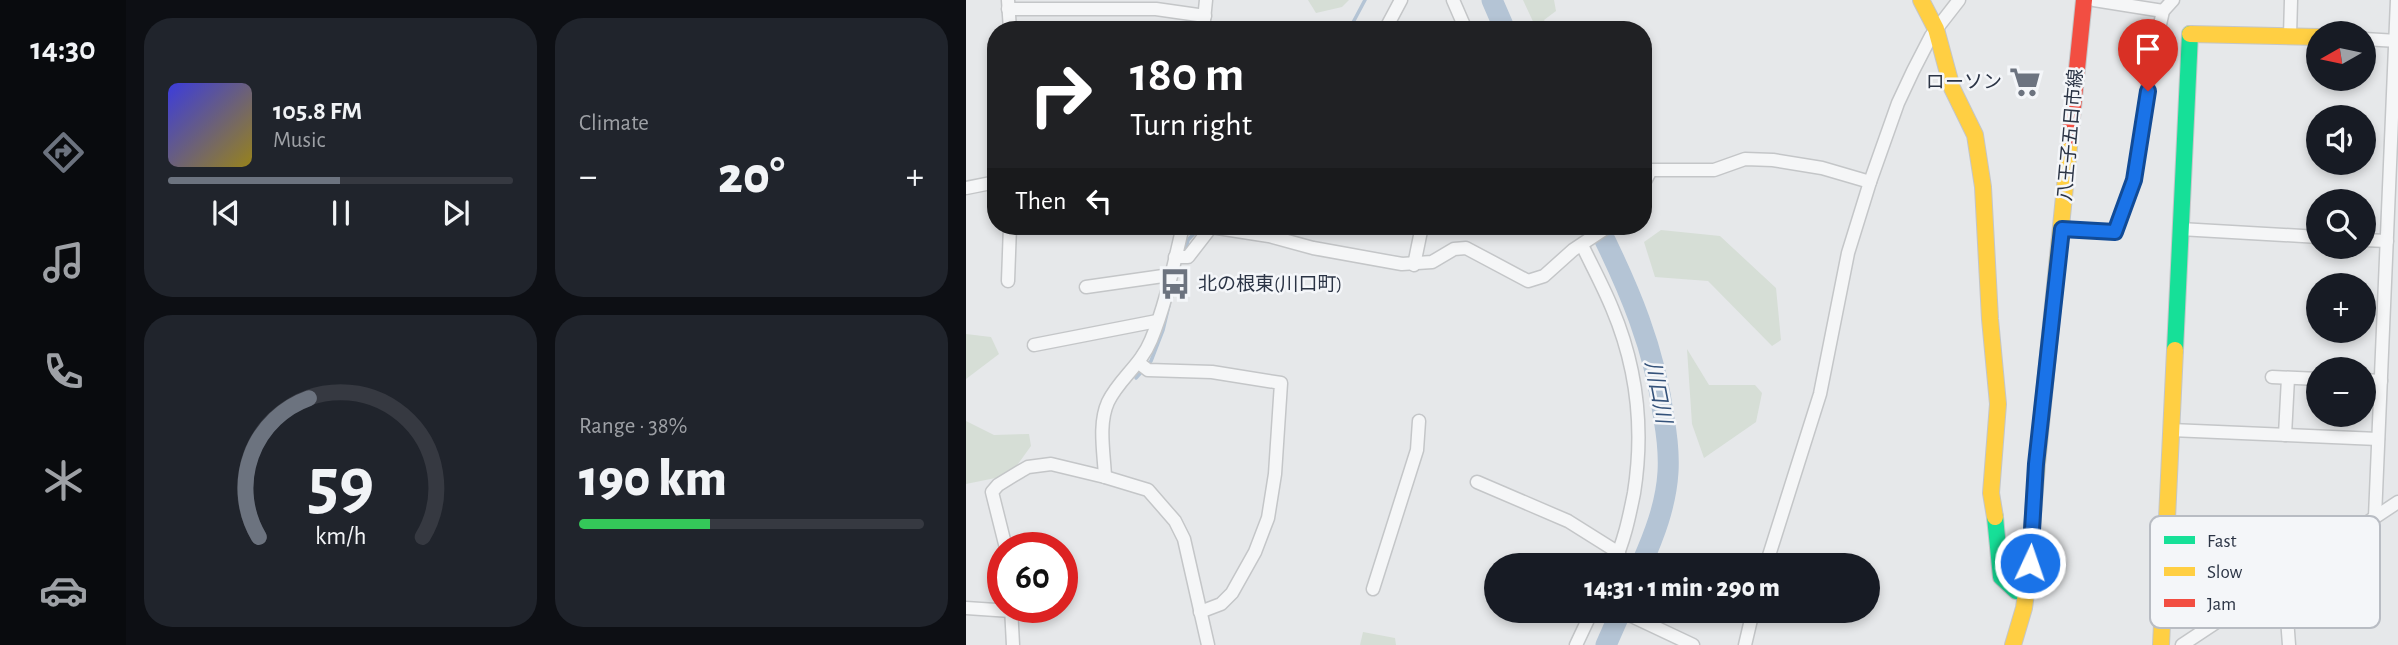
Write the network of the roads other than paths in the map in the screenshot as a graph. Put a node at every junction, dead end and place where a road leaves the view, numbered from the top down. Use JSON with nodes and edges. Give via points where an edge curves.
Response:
{"nodes":[{"id":1,"x":1206,"y":0,"type":"edge"},
{"id":2,"x":1401,"y":0,"type":"edge"},
{"id":3,"x":1452,"y":0,"type":"edge"},
{"id":4,"x":1921,"y":0,"type":"edge"},
{"id":5,"x":1959,"y":0,"type":"edge"},
{"id":6,"x":2084,"y":0,"type":"edge"},
{"id":7,"x":2094,"y":0,"type":"edge"},
{"id":8,"x":2173,"y":0,"type":"edge"},
{"id":9,"x":2291,"y":0,"type":"edge"},
{"id":10,"x":2397,"y":0,"type":"edge"},
{"id":11,"x":1008,"y":4,"type":"edge"},
{"id":12,"x":2163,"y":11,"type":"junction"},
{"id":13,"x":1205,"y":16,"type":"junction"},
{"id":14,"x":1204,"y":21,"type":"edge"},
{"id":15,"x":1390,"y":21,"type":"edge"},
{"id":16,"x":1462,"y":21,"type":"edge"},
{"id":17,"x":1936,"y":29,"type":"junction"},
{"id":18,"x":2290,"y":36,"type":"junction"},
{"id":19,"x":2306,"y":37,"type":"edge"},
{"id":20,"x":2376,"y":40,"type":"edge"},
{"id":21,"x":2397,"y":41,"type":"edge"},
{"id":22,"x":1652,"y":170,"type":"edge"},
{"id":23,"x":1870,"y":182,"type":"junction"},
{"id":24,"x":987,"y":184,"type":"edge"},
{"id":25,"x":966,"y":188,"type":"edge"},
{"id":26,"x":2062,"y":229,"type":"junction"},
{"id":27,"x":2180,"y":229,"type":"junction"},
{"id":28,"x":1010,"y":235,"type":"edge"},
{"id":29,"x":1181,"y":235,"type":"edge"},
{"id":30,"x":1204,"y":235,"type":"edge"},
{"id":31,"x":1263,"y":235,"type":"edge"},
{"id":32,"x":1420,"y":235,"type":"edge"},
{"id":33,"x":1596,"y":235,"type":"edge"},
{"id":34,"x":2391,"y":235,"type":"edge"},
{"id":35,"x":2306,"y":236,"type":"edge"},
{"id":36,"x":1584,"y":243,"type":"junction"},
{"id":37,"x":1175,"y":257,"type":"junction"},
{"id":38,"x":1414,"y":265,"type":"junction"},
{"id":39,"x":1170,"y":275,"type":"junction"},
{"id":40,"x":1008,"y":281,"type":"dead end"},
{"id":41,"x":1086,"y":287,"type":"dead end"},
{"id":42,"x":1157,"y":321,"type":"junction"},
{"id":43,"x":1034,"y":345,"type":"dead end"},
{"id":44,"x":1143,"y":366,"type":"junction"},
{"id":45,"x":2272,"y":377,"type":"dead end"},
{"id":46,"x":2288,"y":378,"type":"junction"},
{"id":47,"x":2306,"y":379,"type":"edge"},
{"id":48,"x":2376,"y":381,"type":"edge"},
{"id":49,"x":2381,"y":381,"type":"junction"},
{"id":50,"x":1419,"y":421,"type":"dead end"},
{"id":51,"x":2171,"y":430,"type":"junction"},
{"id":52,"x":2285,"y":435,"type":"junction"},
{"id":53,"x":2378,"y":439,"type":"junction"},
{"id":54,"x":1105,"y":477,"type":"junction"},
{"id":55,"x":1477,"y":482,"type":"dead end"},
{"id":56,"x":2398,"y":502,"type":"edge"},
{"id":57,"x":2167,"y":516,"type":"edge"},
{"id":58,"x":2375,"y":516,"type":"edge"},
{"id":59,"x":2377,"y":516,"type":"edge"},
{"id":60,"x":1002,"y":532,"type":"edge"},
{"id":61,"x":1609,"y":553,"type":"edge"},
{"id":62,"x":1618,"y":553,"type":"edge"},
{"id":63,"x":1770,"y":553,"type":"edge"},
{"id":64,"x":1373,"y":589,"type":"dead end"},
{"id":65,"x":2026,"y":592,"type":"junction"},
{"id":66,"x":966,"y":608,"type":"edge"},
{"id":67,"x":987,"y":608,"type":"edge"},
{"id":68,"x":1200,"y":612,"type":"junction"},
{"id":69,"x":1012,"y":623,"type":"edge"},
{"id":70,"x":1586,"y":623,"type":"edge"},
{"id":71,"x":1646,"y":623,"type":"edge"},
{"id":72,"x":1750,"y":623,"type":"edge"},
{"id":73,"x":2208,"y":628,"type":"edge"},
{"id":74,"x":1013,"y":645,"type":"edge"},
{"id":75,"x":1208,"y":645,"type":"edge"},
{"id":76,"x":1576,"y":645,"type":"edge"},
{"id":77,"x":1692,"y":645,"type":"edge"},
{"id":78,"x":1745,"y":645,"type":"edge"},
{"id":79,"x":2013,"y":645,"type":"edge"},
{"id":80,"x":2182,"y":645,"type":"edge"}],
"edges":[{"from":1,"to":13,"type":"street"},
{"from":2,"to":15,"type":"street"},
{"from":3,"to":16,"type":"street"},
{"from":4,"to":17,"type":"street"},
{"from":5,"to":17,"type":"street"},
{"from":6,"to":26,"type":"street","name":"八王子五日市線"},
{"from":7,"to":12,"type":"street"},
{"from":8,"to":12,"type":"street"},
{"from":9,"to":18,"type":"street"},
{"from":10,"to":21,"type":"street"},
{"from":11,"to":13,"type":"street","via":[[1156,9]]},
{"from":12,"to":26,"type":"street","via":[[2134,180],[2115,232]]},
{"from":13,"to":14,"type":"street"},
{"from":17,"to":23,"type":"street","via":[[1898,103]]},
{"from":17,"to":65,"type":"street","via":[[1952,88],[1975,135],[1983,187],[1998,404],[1991,494],[2001,577],[2016,591]]},
{"from":18,"to":19,"type":"street"},
{"from":18,"to":27,"type":"street","via":[[2190,33]]},
{"from":20,"to":21,"type":"street"},
{"from":21,"to":34,"type":"street"},
{"from":22,"to":23,"type":"street","via":[[1714,170],[1745,159],[1792,163]]},
{"from":23,"to":63,"type":"street","via":[[1848,253],[1815,412]]},
{"from":24,"to":25,"type":"street"},
{"from":26,"to":65,"type":"street","name":"八王子五日市線"},
{"from":27,"to":35,"type":"street"},
{"from":27,"to":51,"type":"street"},
{"from":28,"to":40,"type":"street"},
{"from":29,"to":37,"type":"street"},
{"from":30,"to":37,"type":"street","via":[[1188,257]]},
{"from":31,"to":38,"type":"street"},
{"from":32,"to":38,"type":"street"},
{"from":33,"to":36,"type":"street"},
{"from":34,"to":49,"type":"street"},
{"from":36,"to":38,"type":"street","via":[[1534,280],[1522,279],[1466,248]]},
{"from":36,"to":62,"type":"street","via":[[1621,331],[1637,401],[1635,482]]},
{"from":37,"to":39,"type":"street"},
{"from":39,"to":41,"type":"street"},
{"from":39,"to":42,"type":"street"},
{"from":42,"to":43,"type":"street"},
{"from":42,"to":44,"type":"street"},
{"from":44,"to":54,"type":"street","via":[[1112,394],[1106,407]]},
{"from":44,"to":68,"type":"street","via":[[1281,383],[1268,518],[1232,593],[1221,604]]},
{"from":45,"to":46,"type":"street"},
{"from":46,"to":47,"type":"street"},
{"from":46,"to":52,"type":"street"},
{"from":48,"to":49,"type":"street"},
{"from":49,"to":53,"type":"street"},
{"from":50,"to":64,"type":"street","via":[[1418,450]]},
{"from":51,"to":52,"type":"street"},
{"from":51,"to":57,"type":"street"},
{"from":52,"to":53,"type":"street"},
{"from":53,"to":58,"type":"street"},
{"from":54,"to":60,"type":"street","via":[[1060,465],[1021,471],[992,492]]},
{"from":54,"to":68,"type":"street","via":[[1149,490],[1175,521],[1184,539]]},
{"from":55,"to":61,"type":"street","via":[[1569,521]]},
{"from":56,"to":59,"type":"street"},
{"from":65,"to":79,"type":"street","name":"八王子五日市線"},
{"from":66,"to":67,"type":"street"},
{"from":68,"to":75,"type":"street"},
{"from":69,"to":74,"type":"street"},
{"from":70,"to":76,"type":"street"},
{"from":71,"to":77,"type":"street"},
{"from":72,"to":78,"type":"street"},
{"from":73,"to":80,"type":"street"}]}
